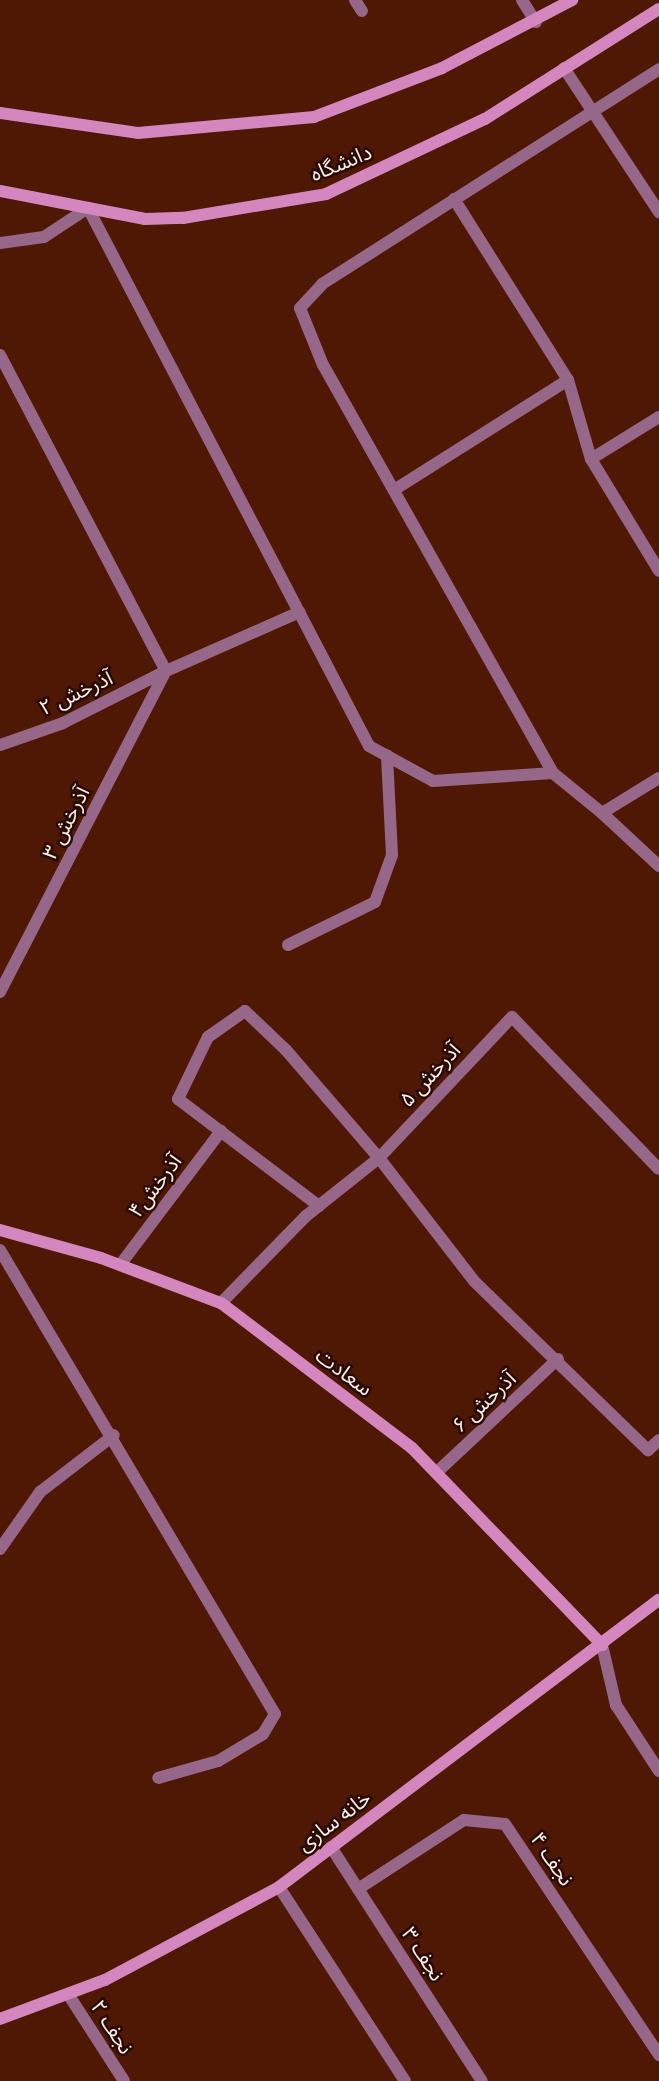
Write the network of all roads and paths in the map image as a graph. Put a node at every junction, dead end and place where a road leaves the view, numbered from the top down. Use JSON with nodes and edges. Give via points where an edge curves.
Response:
{"nodes":[{"id":1,"x":355,"y":0,"type":"edge"},
{"id":2,"x":522,"y":0,"type":"edge"},
{"id":3,"x":572,"y":0,"type":"edge"},
{"id":4,"x":659,"y":9,"type":"edge"},
{"id":5,"x":362,"y":11,"type":"dead end"},
{"id":6,"x":536,"y":22,"type":"junction"},
{"id":7,"x":564,"y":68,"type":"junction"},
{"id":8,"x":659,"y":69,"type":"edge"},
{"id":9,"x":593,"y":111,"type":"junction"},
{"id":10,"x":0,"y":113,"type":"edge"},
{"id":11,"x":0,"y":191,"type":"edge"},
{"id":12,"x":454,"y":200,"type":"junction"},
{"id":13,"x":88,"y":208,"type":"junction"},
{"id":14,"x":659,"y":212,"type":"edge"},
{"id":15,"x":0,"y":243,"type":"edge"},
{"id":16,"x":0,"y":356,"type":"edge"},
{"id":17,"x":568,"y":380,"type":"junction"},
{"id":18,"x":659,"y":417,"type":"edge"},
{"id":19,"x":591,"y":459,"type":"junction"},
{"id":20,"x":394,"y":490,"type":"junction"},
{"id":21,"x":659,"y":571,"type":"edge"},
{"id":22,"x":300,"y":612,"type":"junction"},
{"id":23,"x":166,"y":671,"type":"junction"},
{"id":24,"x":0,"y":745,"type":"edge"},
{"id":25,"x":387,"y":755,"type":"junction"},
{"id":26,"x":553,"y":773,"type":"junction"},
{"id":27,"x":659,"y":778,"type":"edge"},
{"id":28,"x":602,"y":813,"type":"junction"},
{"id":29,"x":659,"y":866,"type":"edge"},
{"id":30,"x":288,"y":945,"type":"dead end"},
{"id":31,"x":0,"y":992,"type":"edge"},
{"id":32,"x":221,"y":1131,"type":"junction"},
{"id":33,"x":379,"y":1158,"type":"junction"},
{"id":34,"x":659,"y":1169,"type":"edge"},
{"id":35,"x":319,"y":1206,"type":"junction"},
{"id":36,"x":0,"y":1230,"type":"edge"},
{"id":37,"x":0,"y":1250,"type":"edge"},
{"id":38,"x":120,"y":1265,"type":"junction"},
{"id":39,"x":221,"y":1303,"type":"junction"},
{"id":40,"x":558,"y":1359,"type":"junction"},
{"id":41,"x":114,"y":1436,"type":"junction"},
{"id":42,"x":659,"y":1440,"type":"edge"},
{"id":43,"x":436,"y":1473,"type":"junction"},
{"id":44,"x":0,"y":1549,"type":"edge"},
{"id":45,"x":659,"y":1600,"type":"edge"},
{"id":46,"x":602,"y":1645,"type":"junction"},
{"id":47,"x":659,"y":1771,"type":"edge"},
{"id":48,"x":158,"y":1778,"type":"dead end"},
{"id":49,"x":331,"y":1847,"type":"junction"},
{"id":50,"x":279,"y":1887,"type":"junction"},
{"id":51,"x":358,"y":1889,"type":"junction"},
{"id":52,"x":68,"y":1994,"type":"junction"},
{"id":53,"x":0,"y":2019,"type":"edge"},
{"id":54,"x":659,"y":2055,"type":"edge"},
{"id":55,"x":124,"y":2081,"type":"edge"},
{"id":56,"x":405,"y":2081,"type":"edge"},
{"id":57,"x":482,"y":2081,"type":"edge"}],
"edges":[{"from":1,"to":5,"type":"street"},
{"from":2,"to":6,"type":"street"},
{"from":3,"to":6,"type":"street"},
{"from":4,"to":7,"type":"street","name":"دانشگاه"},
{"from":6,"to":10,"type":"street","via":[[442,68],[314,117],[138,133]]},
{"from":7,"to":9,"type":"street"},
{"from":7,"to":13,"type":"street","name":"دانشگاه","via":[[469,127],[326,194],[183,218],[145,219]]},
{"from":8,"to":9,"type":"street"},
{"from":9,"to":12,"type":"street"},
{"from":9,"to":14,"type":"street"},
{"from":11,"to":13,"type":"street","name":"دانشگاه"},
{"from":12,"to":17,"type":"street"},
{"from":12,"to":20,"type":"street","via":[[322,284],[300,308],[323,365]]},
{"from":13,"to":15,"type":"street","via":[[44,237]]},
{"from":13,"to":22,"type":"street","via":[[214,455]]},
{"from":16,"to":23,"type":"street"},
{"from":17,"to":19,"type":"street"},
{"from":17,"to":20,"type":"street"},
{"from":18,"to":19,"type":"street"},
{"from":19,"to":21,"type":"street"},
{"from":20,"to":26,"type":"street"},
{"from":22,"to":23,"type":"street","name":"آذرخش ۲"},
{"from":22,"to":25,"type":"street","via":[[369,746]]},
{"from":23,"to":24,"type":"street","name":"آذرخش ۲","via":[[63,723]]},
{"from":23,"to":31,"type":"street","name":"آذرخش ۳"},
{"from":25,"to":26,"type":"street","via":[[433,781]]},
{"from":25,"to":30,"type":"street","via":[[392,855],[375,902]]},
{"from":26,"to":28,"type":"street"},
{"from":27,"to":28,"type":"street"},
{"from":28,"to":29,"type":"street"},
{"from":32,"to":33,"type":"street","via":[[178,1099],[208,1037],[245,1011],[286,1050]]},
{"from":32,"to":35,"type":"street"},
{"from":32,"to":38,"type":"street","name":"آذرخش۴"},
{"from":33,"to":34,"type":"street","name":"آذرخش ۵","via":[[512,1017]]},
{"from":33,"to":35,"type":"street","name":"آذرخش ۵"},
{"from":33,"to":40,"type":"street","via":[[474,1281]]},
{"from":35,"to":39,"type":"street","name":"آذرخش ۵"},
{"from":36,"to":38,"type":"street","name":"سعادت"},
{"from":37,"to":41,"type":"street"},
{"from":38,"to":39,"type":"street","name":"سعادت"},
{"from":39,"to":43,"type":"street","name":"سعادت","via":[[412,1448]]},
{"from":40,"to":42,"type":"street","via":[[648,1450]]},
{"from":40,"to":43,"type":"street","name":"آذرخش ۶"},
{"from":41,"to":44,"type":"street","via":[[40,1492]]},
{"from":41,"to":48,"type":"street","via":[[275,1714],[263,1734],[218,1761]]},
{"from":43,"to":46,"type":"street","name":"سعادت"},
{"from":45,"to":46,"type":"street","name":"خانه سازی"},
{"from":46,"to":47,"type":"street","via":[[616,1705]]},
{"from":46,"to":49,"type":"street","name":"خانه سازی"},
{"from":49,"to":50,"type":"street","name":"خانه سازی"},
{"from":49,"to":51,"type":"street","name":"نجف ۳"},
{"from":50,"to":52,"type":"street","name":"خانه سازی","via":[[105,1980]]},
{"from":50,"to":56,"type":"street"},
{"from":51,"to":54,"type":"street","name":"نجف ۴","via":[[464,1820],[505,1824]]},
{"from":51,"to":57,"type":"street","name":"نجف ۳"},
{"from":52,"to":53,"type":"street","name":"خانه سازی"},
{"from":52,"to":55,"type":"street","name":"نجف ۲"}]}
